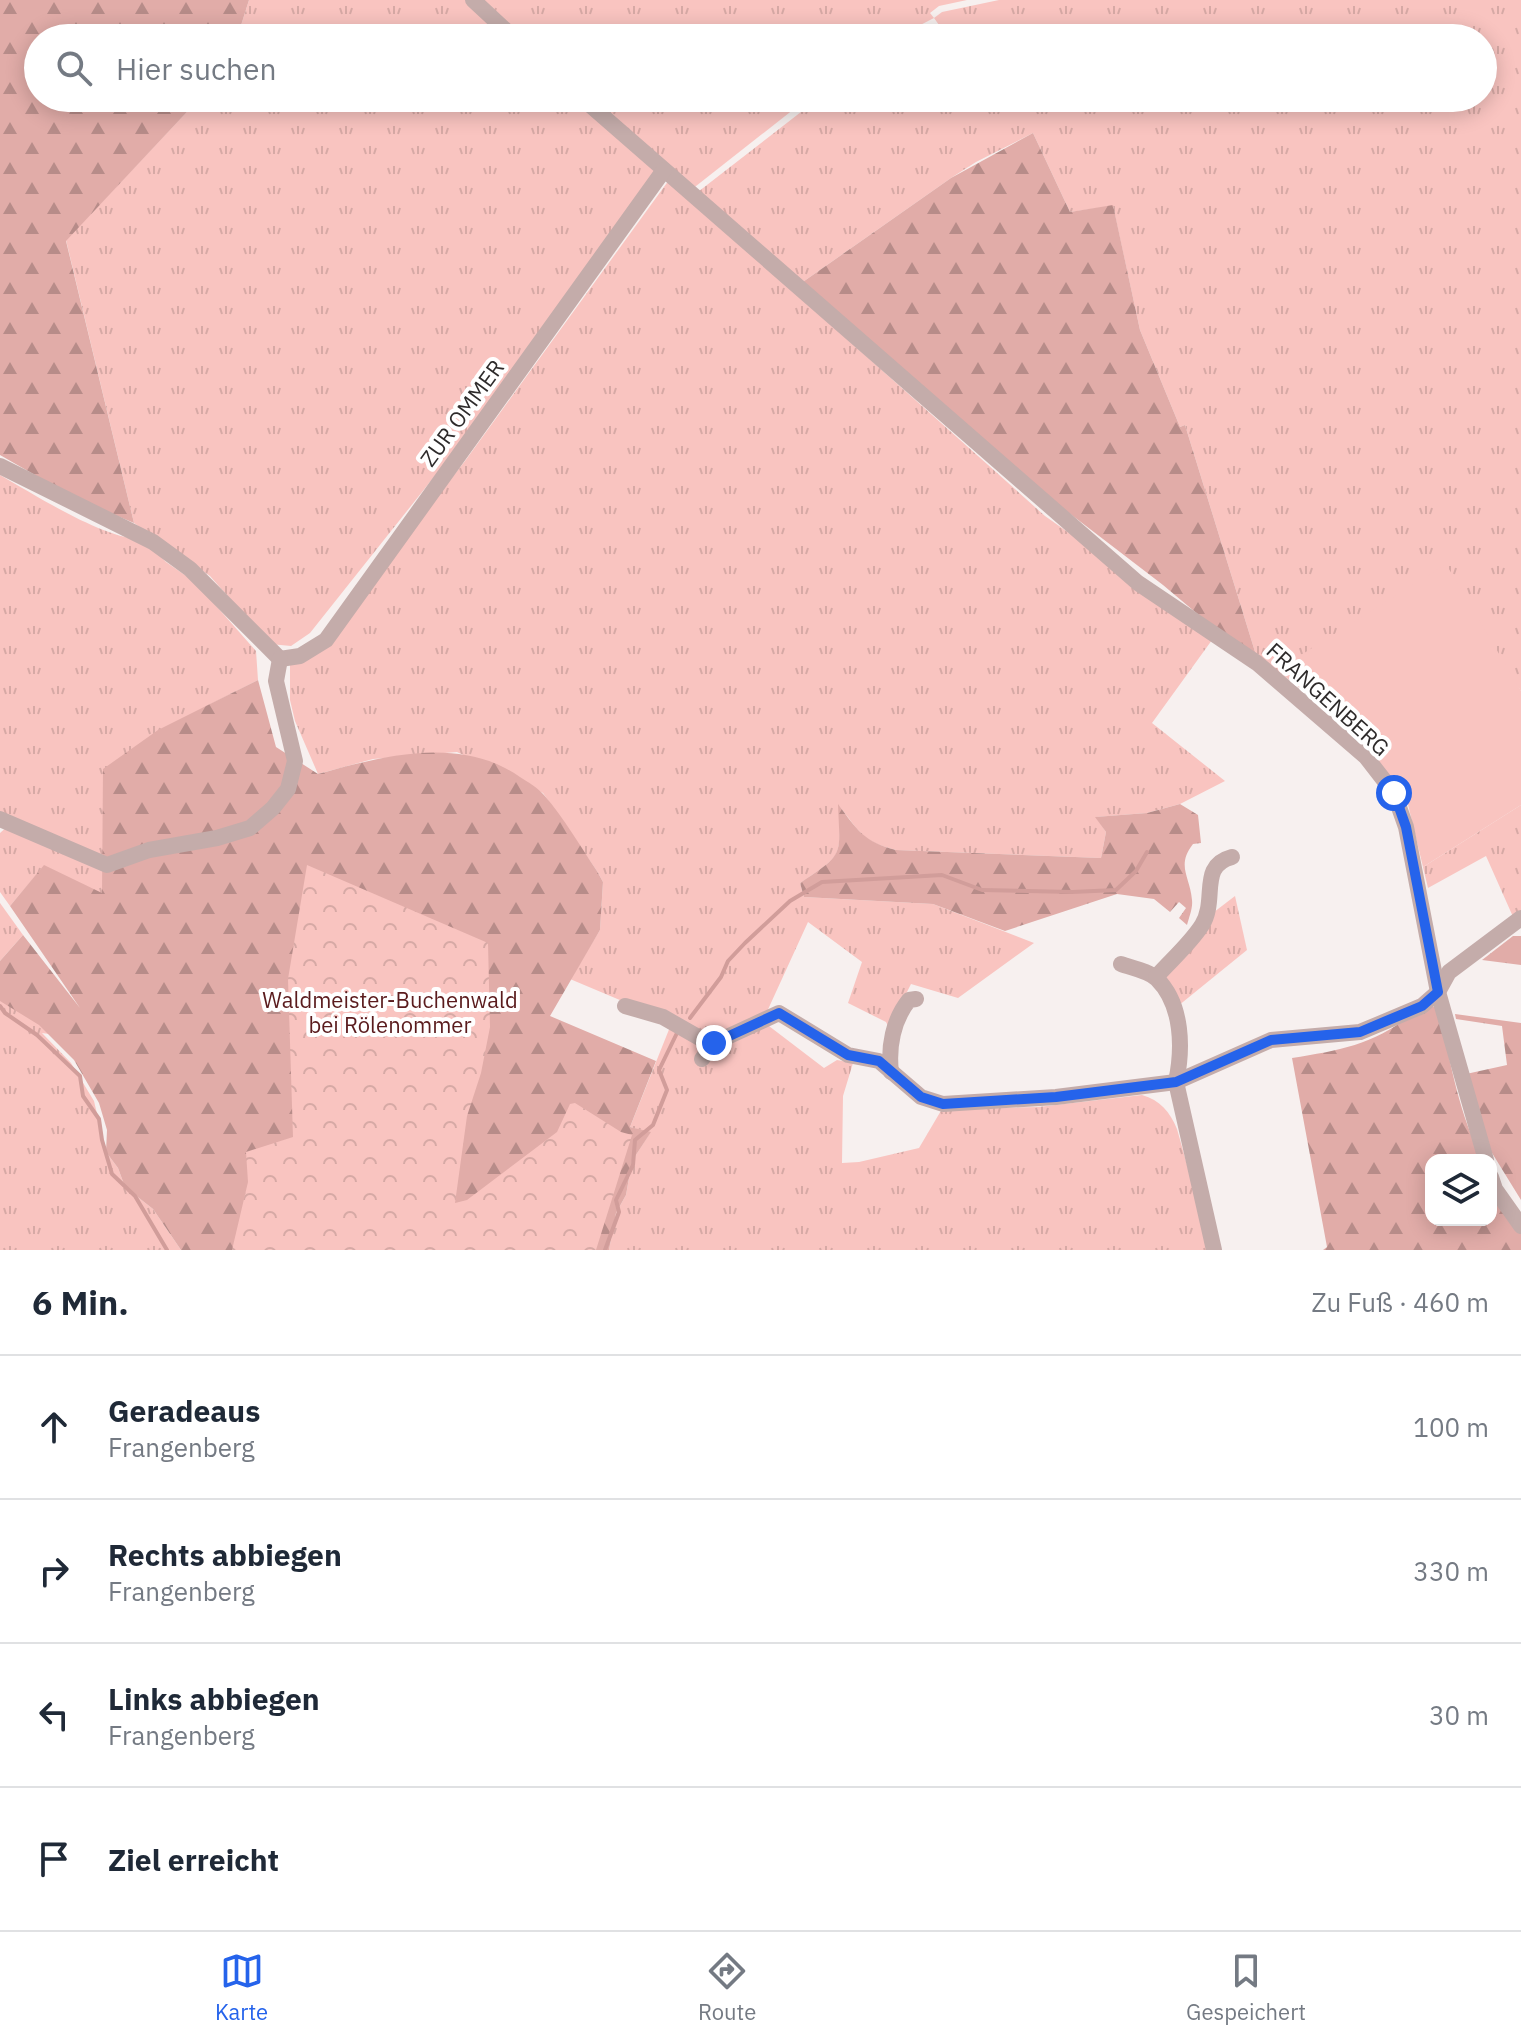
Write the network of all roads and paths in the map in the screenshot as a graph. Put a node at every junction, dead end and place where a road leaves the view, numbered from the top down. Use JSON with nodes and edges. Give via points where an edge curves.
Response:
{"nodes":[{"id":1,"x":473,"y":0,"type":"edge"},
{"id":2,"x":499,"y":24,"type":"edge"},
{"id":3,"x":598,"y":112,"type":"edge"},
{"id":4,"x":664,"y":170,"type":"junction"},
{"id":5,"x":0,"y":466,"type":"edge"},
{"id":6,"x":280,"y":659,"type":"junction"},
{"id":7,"x":0,"y":819,"type":"edge"},
{"id":8,"x":1232,"y":857,"type":"dead end"},
{"id":9,"x":1521,"y":918,"type":"edge"},
{"id":10,"x":1121,"y":964,"type":"dead end"},
{"id":11,"x":1156,"y":977,"type":"junction"},
{"id":12,"x":1438,"y":992,"type":"junction"},
{"id":13,"x":916,"y":999,"type":"dead end"},
{"id":14,"x":625,"y":1006,"type":"dead end"},
{"id":15,"x":712,"y":1045,"type":"junction"},
{"id":16,"x":702,"y":1059,"type":"dead end"},
{"id":17,"x":891,"y":1072,"type":"junction"},
{"id":18,"x":1176,"y":1082,"type":"junction"},
{"id":19,"x":1484,"y":1154,"type":"edge"},
{"id":20,"x":1497,"y":1192,"type":"edge"},
{"id":21,"x":1521,"y":1226,"type":"edge"},
{"id":22,"x":1214,"y":1250,"type":"edge"}],
"edges":[{"from":1,"to":2,"type":"street"},
{"from":3,"to":4,"type":"street","name":"FRANGENBERG"},
{"from":4,"to":6,"type":"street","name":"ZUR OMMER","via":[[326,640],[300,656]]},
{"from":4,"to":12,"type":"street","name":"FRANGENBERG","via":[[1138,583],[1257,663],[1366,757],[1394,793],[1406,827]]},
{"from":5,"to":6,"type":"street","via":[[153,542],[190,569]]},
{"from":6,"to":7,"type":"street","via":[[276,681],[295,761],[288,789],[250,828],[149,850],[107,865]]},
{"from":8,"to":11,"type":"street","via":[[1220,860],[1212,871],[1203,924]]},
{"from":9,"to":12,"type":"street","via":[[1449,972]]},
{"from":10,"to":11,"type":"street"},
{"from":11,"to":18,"type":"street","via":[[1174,1006],[1182,1054]]},
{"from":12,"to":18,"type":"street","via":[[1422,1006],[1360,1032],[1271,1040]]},
{"from":12,"to":19,"type":"street","name":"FRANGENBERG"},
{"from":13,"to":17,"type":"street","via":[[904,1006],[889,1042]]},
{"from":14,"to":15,"type":"street","via":[[663,1017]]},
{"from":15,"to":16,"type":"street"},
{"from":15,"to":17,"type":"street","via":[[779,1013],[848,1055],[879,1061]]},
{"from":17,"to":18,"type":"street","via":[[921,1097],[943,1104]]},
{"from":18,"to":22,"type":"street"},
{"from":20,"to":21,"type":"street"}]}
